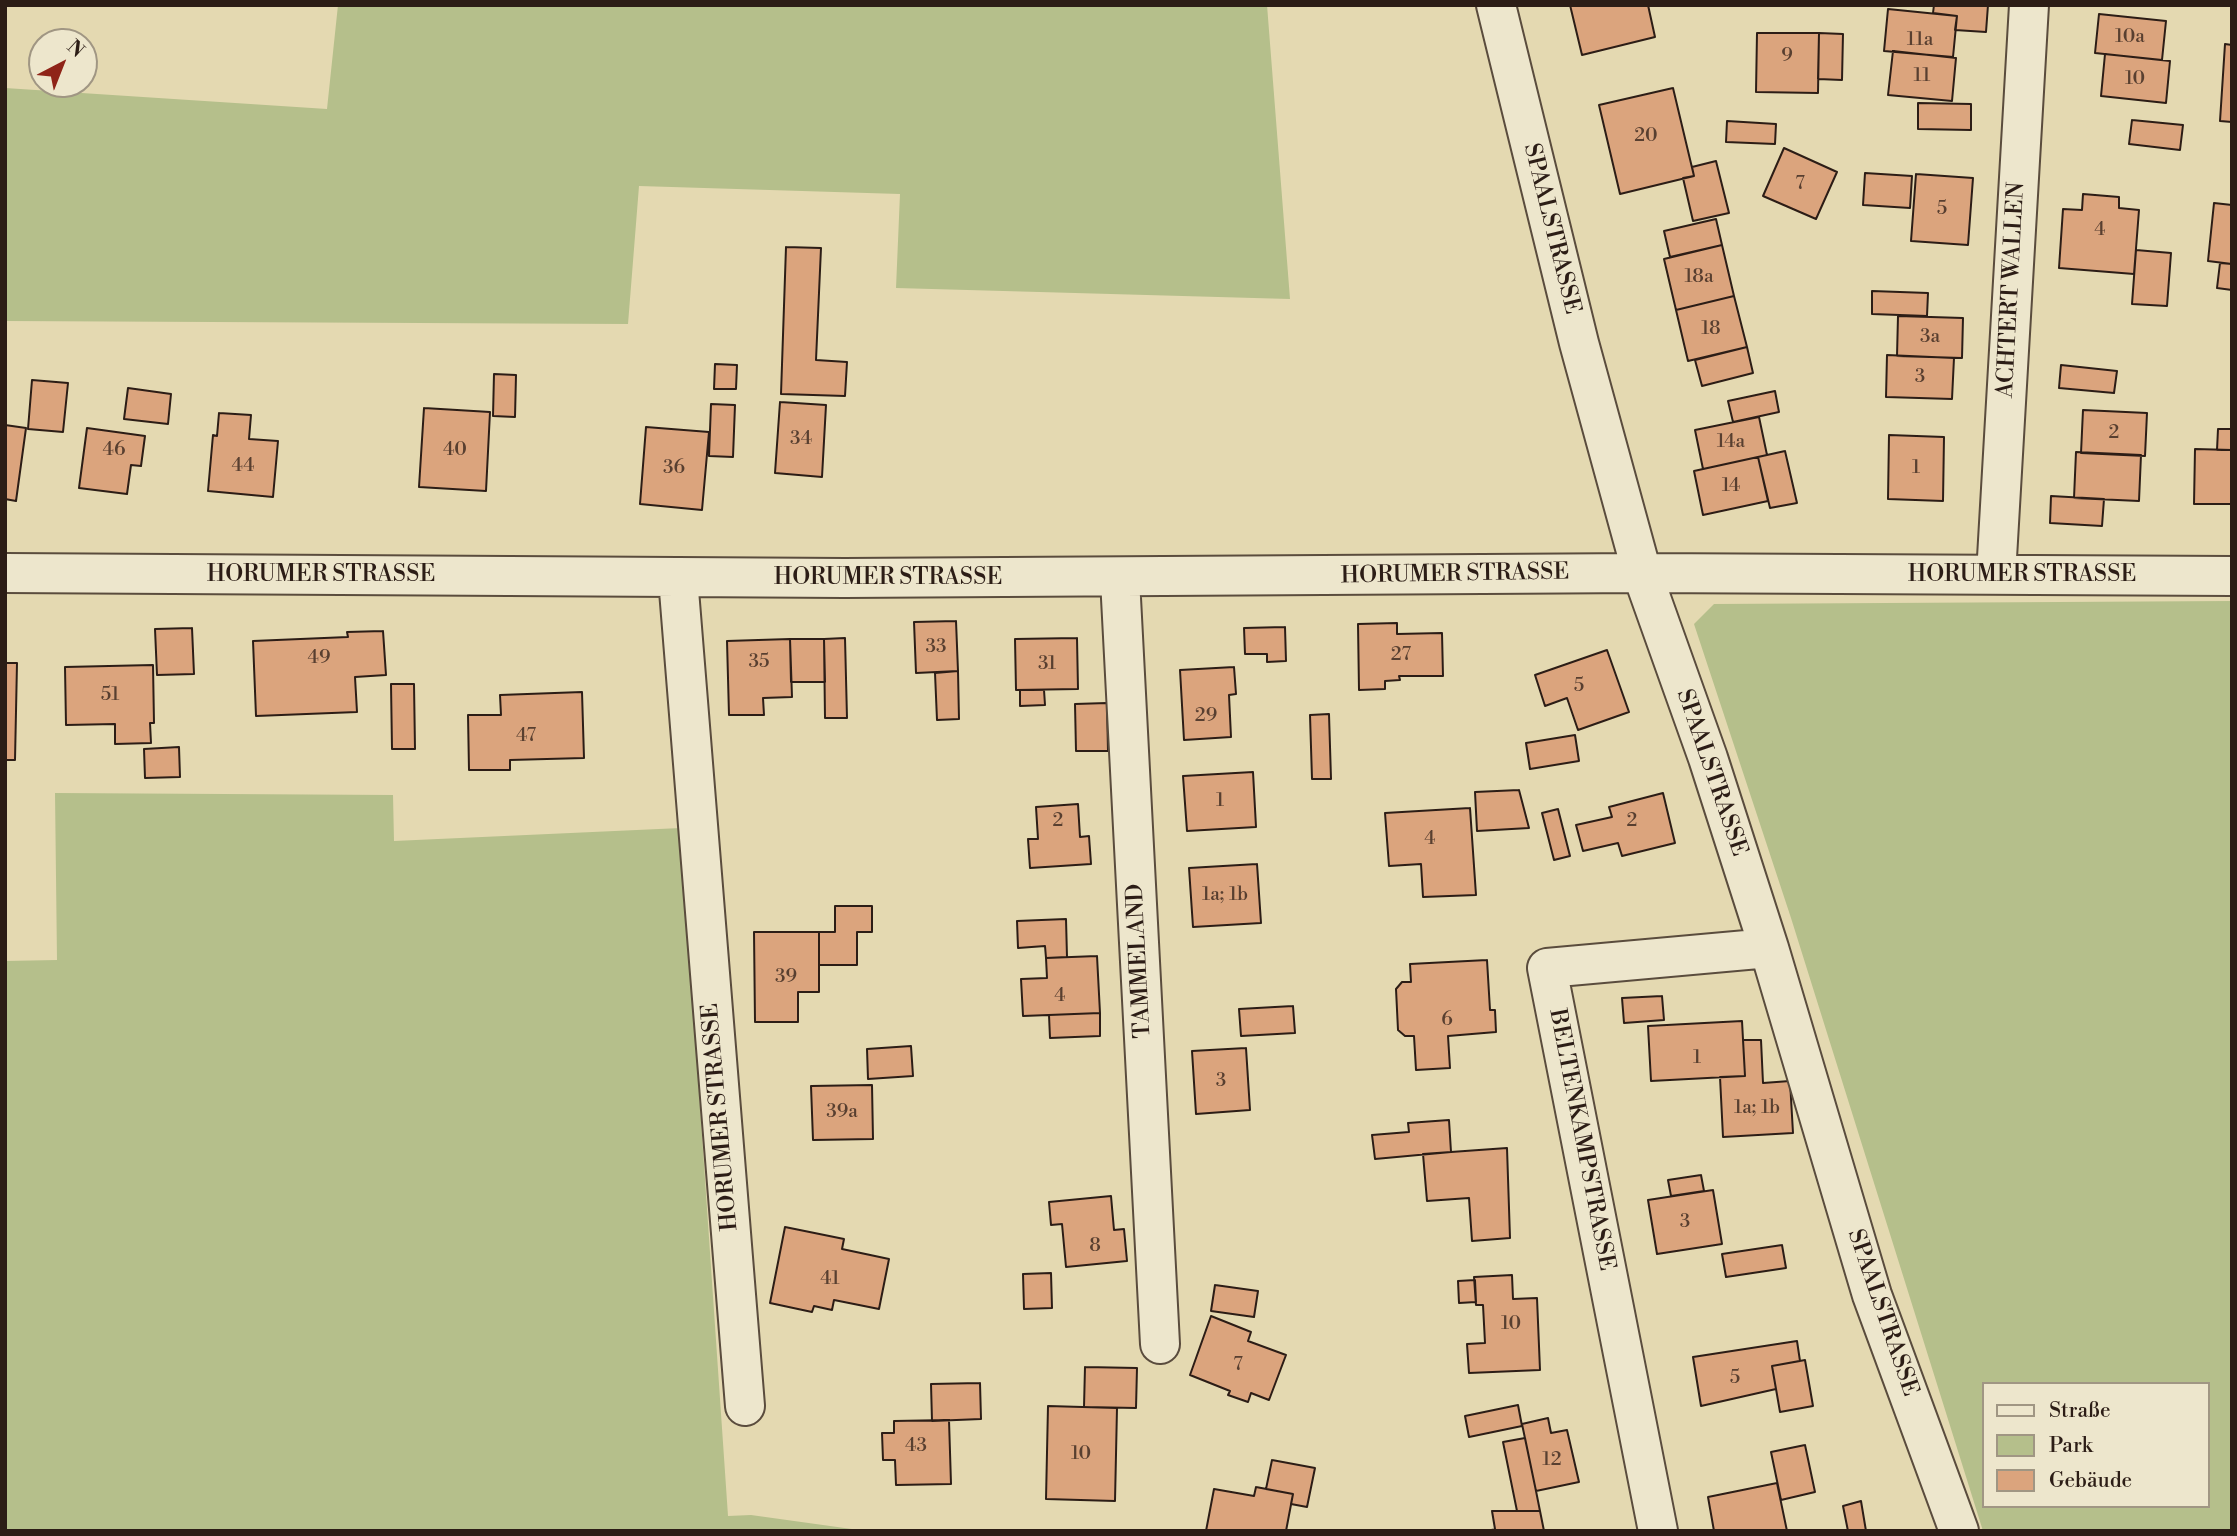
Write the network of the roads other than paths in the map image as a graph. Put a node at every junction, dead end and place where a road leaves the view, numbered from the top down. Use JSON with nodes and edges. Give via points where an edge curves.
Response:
{"nodes":[{"id":1,"x":1496,"y":5,"type":"edge"},
{"id":2,"x":2029,"y":5,"type":"edge"},
{"id":3,"x":5,"y":573,"type":"edge"},
{"id":4,"x":1642,"y":573,"type":"junction"},
{"id":5,"x":1996,"y":575,"type":"junction"},
{"id":6,"x":2232,"y":576,"type":"edge"},
{"id":7,"x":678,"y":578,"type":"junction"},
{"id":8,"x":1120,"y":579,"type":"junction"},
{"id":9,"x":1769,"y":948,"type":"junction"},
{"id":10,"x":1160,"y":1344,"type":"dead end"},
{"id":11,"x":745,"y":1406,"type":"dead end"},
{"id":12,"x":1658,"y":1531,"type":"edge"},
{"id":13,"x":1959,"y":1531,"type":"edge"}],
"edges":[{"from":1,"to":4,"type":"street","name":"SPAALSTRASSE","via":[[1579,342]]},
{"from":2,"to":5,"type":"street","name":"ACHTERT WALLEN"},
{"from":3,"to":7,"type":"street","name":"HORUMER STRASSE"},
{"from":4,"to":5,"type":"street","name":"HORUMER STRASSE"},
{"from":4,"to":8,"type":"street","name":"HORUMER STRASSE"},
{"from":4,"to":9,"type":"street","name":"SPAALSTRASSE"},
{"from":5,"to":6,"type":"street","name":"HORUMER STRASSE"},
{"from":7,"to":8,"type":"street","name":"HORUMER STRASSE"},
{"from":7,"to":11,"type":"street","name":"HORUMER STRASSE"},
{"from":8,"to":10,"type":"street","name":"TAMMELAND"},
{"from":9,"to":12,"type":"street","name":"BELTENKAMPSTRASSE","via":[[1547,968]]},
{"from":9,"to":13,"type":"street","name":"SPAALSTRASSE","via":[[1872,1296]]}]}
